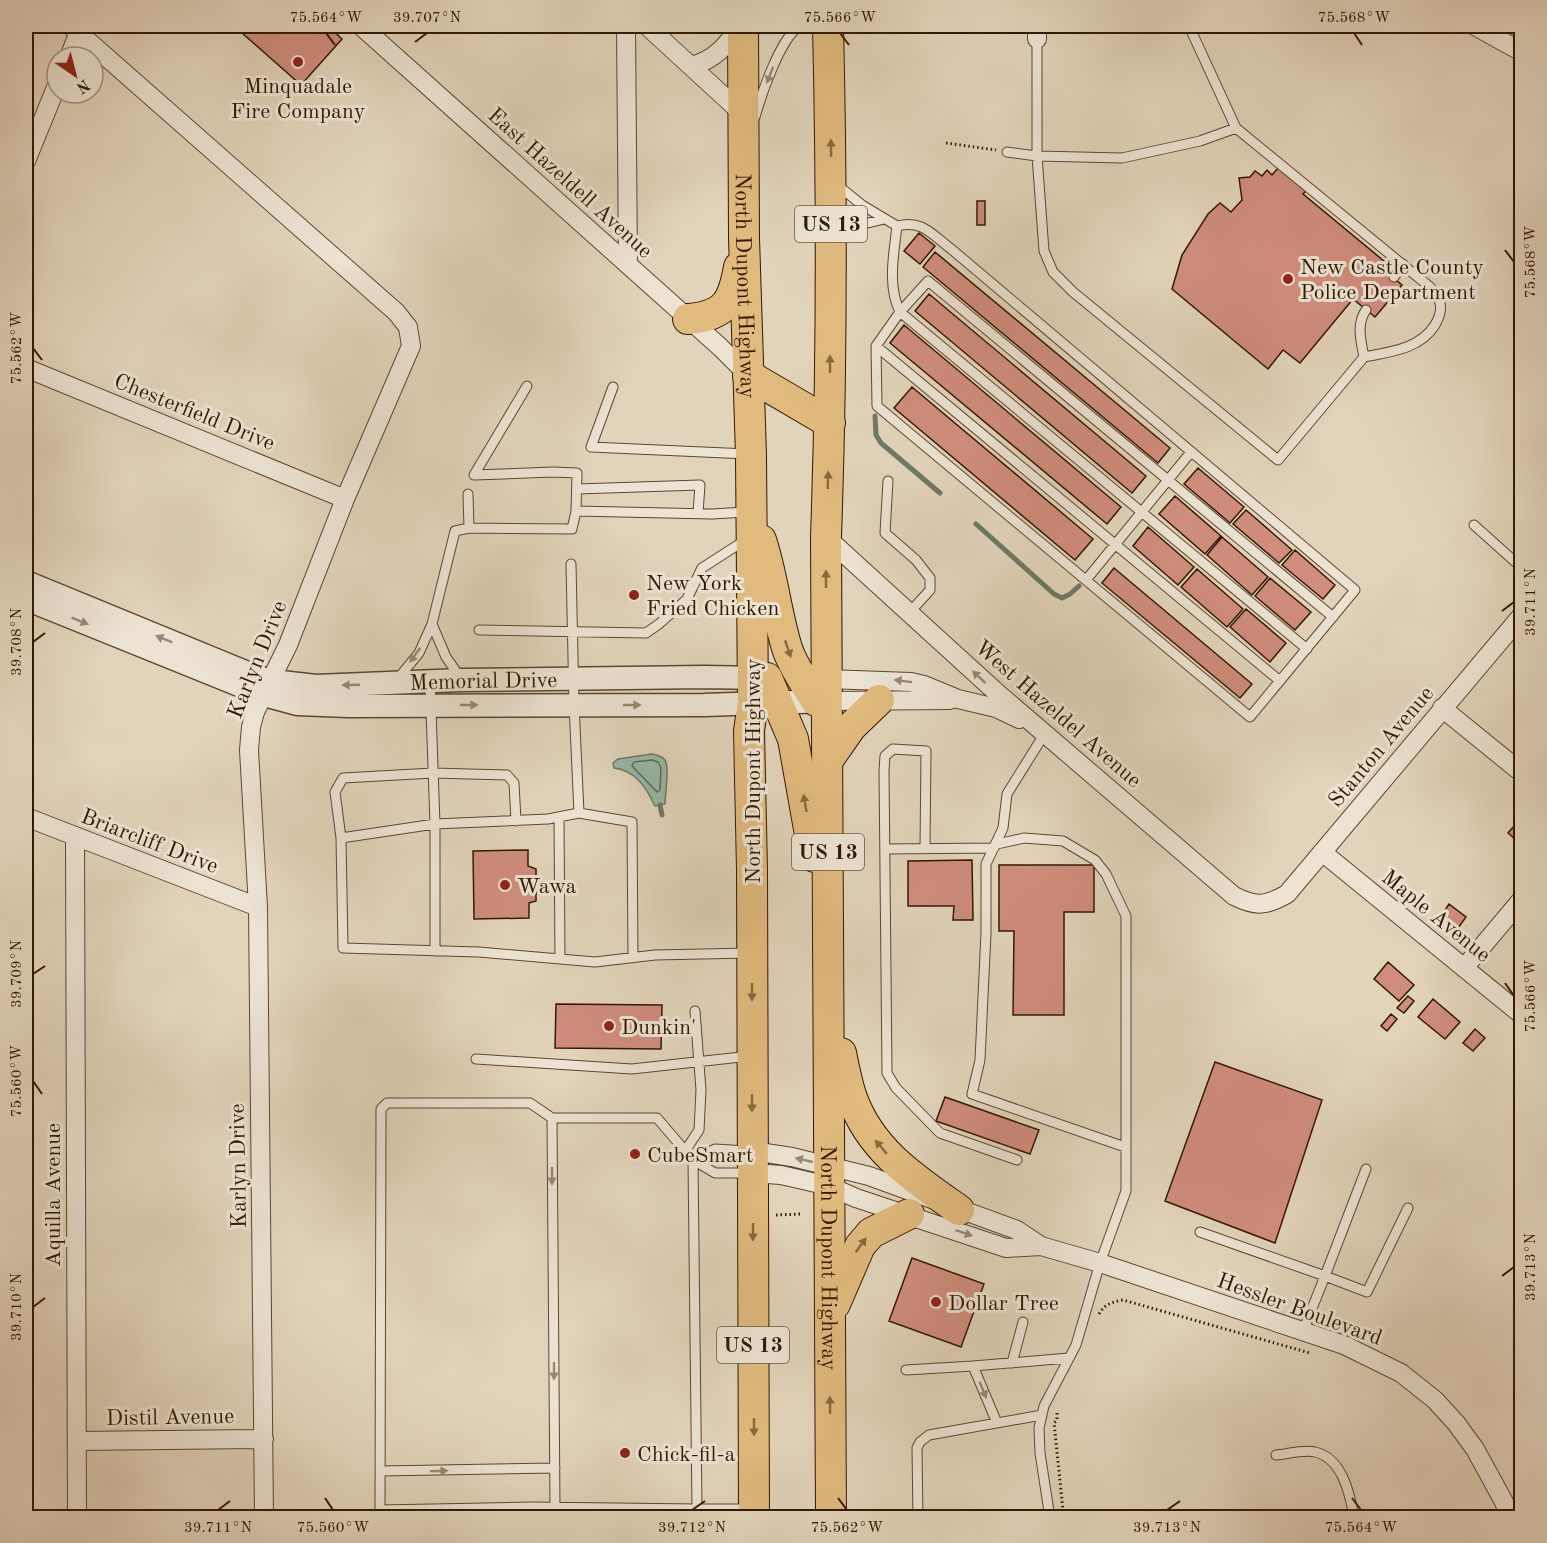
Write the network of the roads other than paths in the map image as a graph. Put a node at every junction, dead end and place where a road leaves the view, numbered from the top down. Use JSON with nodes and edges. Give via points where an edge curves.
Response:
{"nodes":[{"id":1,"x":361,"y":26,"type":"edge"},
{"id":2,"x":626,"y":26,"type":"edge"},
{"id":3,"x":647,"y":26,"type":"edge"},
{"id":4,"x":742,"y":26,"type":"edge"},
{"id":5,"x":799,"y":26,"type":"edge"},
{"id":6,"x":828,"y":26,"type":"edge"},
{"id":7,"x":1189,"y":26,"type":"edge"},
{"id":8,"x":1475,"y":26,"type":"edge"},
{"id":9,"x":75,"y":29,"type":"edge"},
{"id":10,"x":1037,"y":32,"type":"edge"},
{"id":11,"x":72,"y":45,"type":"edge"},
{"id":12,"x":1521,"y":52,"type":"edge"},
{"id":13,"x":691,"y":66,"type":"junction"},
{"id":14,"x":49,"y":105,"type":"edge"},
{"id":15,"x":743,"y":114,"type":"junction"},
{"id":16,"x":1236,"y":128,"type":"junction"},
{"id":17,"x":1007,"y":152,"type":"road end"},
{"id":18,"x":1037,"y":156,"type":"junction"},
{"id":19,"x":744,"y":160,"type":"junction"},
{"id":20,"x":26,"y":161,"type":"edge"},
{"id":21,"x":832,"y":180,"type":"junction"},
{"id":22,"x":884,"y":219,"type":"junction"},
{"id":23,"x":897,"y":226,"type":"junction"},
{"id":24,"x":744,"y":238,"type":"junction"},
{"id":25,"x":831,"y":239,"type":"junction"},
{"id":26,"x":1403,"y":264,"type":"junction"},
{"id":27,"x":628,"y":265,"type":"junction"},
{"id":28,"x":1394,"y":277,"type":"dead end"},
{"id":29,"x":1366,"y":310,"type":"dead end"},
{"id":30,"x":900,"y":312,"type":"junction"},
{"id":31,"x":688,"y":319,"type":"junction"},
{"id":32,"x":876,"y":346,"type":"junction"},
{"id":33,"x":1364,"y":357,"type":"junction"},
{"id":34,"x":26,"y":368,"type":"edge"},
{"id":35,"x":748,"y":375,"type":"junction"},
{"id":36,"x":527,"y":386,"type":"dead end"},
{"id":37,"x":613,"y":387,"type":"dead end"},
{"id":38,"x":830,"y":423,"type":"junction"},
{"id":39,"x":1191,"y":452,"type":"junction"},
{"id":40,"x":751,"y":455,"type":"junction"},
{"id":41,"x":1168,"y":480,"type":"junction"},
{"id":42,"x":888,"y":481,"type":"dead end"},
{"id":43,"x":577,"y":489,"type":"junction"},
{"id":44,"x":468,"y":494,"type":"dead end"},
{"id":45,"x":345,"y":499,"type":"junction"},
{"id":46,"x":576,"y":511,"type":"junction"},
{"id":47,"x":698,"y":513,"type":"junction"},
{"id":48,"x":1141,"y":513,"type":"junction"},
{"id":49,"x":752,"y":524,"type":"junction"},
{"id":50,"x":1474,"y":525,"type":"dead end"},
{"id":51,"x":469,"y":528,"type":"junction"},
{"id":52,"x":826,"y":537,"type":"junction"},
{"id":53,"x":1115,"y":544,"type":"junction"},
{"id":54,"x":571,"y":564,"type":"dead end"},
{"id":55,"x":1521,"y":567,"type":"edge"},
{"id":56,"x":1086,"y":580,"type":"junction"},
{"id":57,"x":26,"y":582,"type":"edge"},
{"id":58,"x":26,"y":599,"type":"edge"},
{"id":59,"x":910,"y":612,"type":"junction"},
{"id":60,"x":1521,"y":615,"type":"edge"},
{"id":61,"x":1333,"y":617,"type":"junction"},
{"id":62,"x":432,"y":624,"type":"junction"},
{"id":63,"x":479,"y":630,"type":"dead end"},
{"id":64,"x":572,"y":631,"type":"junction"},
{"id":65,"x":1307,"y":649,"type":"junction"},
{"id":66,"x":574,"y":679,"type":"junction"},
{"id":67,"x":462,"y":680,"type":"junction"},
{"id":68,"x":430,"y":681,"type":"junction"},
{"id":69,"x":1280,"y":681,"type":"junction"},
{"id":70,"x":393,"y":684,"type":"junction"},
{"id":71,"x":268,"y":688,"type":"junction"},
{"id":72,"x":819,"y":690,"type":"junction"},
{"id":73,"x":763,"y":691,"type":"junction"},
{"id":74,"x":958,"y":699,"type":"junction"},
{"id":75,"x":879,"y":700,"type":"junction"},
{"id":76,"x":574,"y":704,"type":"junction"},
{"id":77,"x":431,"y":705,"type":"junction"},
{"id":78,"x":1443,"y":708,"type":"junction"},
{"id":79,"x":1042,"y":731,"type":"junction"},
{"id":80,"x":828,"y":760,"type":"junction"},
{"id":81,"x":433,"y":773,"type":"junction"},
{"id":82,"x":1521,"y":773,"type":"edge"},
{"id":83,"x":579,"y":813,"type":"junction"},
{"id":84,"x":26,"y":817,"type":"edge"},
{"id":85,"x":559,"y":817,"type":"junction"},
{"id":86,"x":516,"y":820,"type":"junction"},
{"id":87,"x":435,"y":824,"type":"junction"},
{"id":88,"x":75,"y":837,"type":"junction"},
{"id":89,"x":341,"y":838,"type":"junction"},
{"id":90,"x":995,"y":846,"type":"junction"},
{"id":91,"x":925,"y":848,"type":"junction"},
{"id":92,"x":885,"y":849,"type":"junction"},
{"id":93,"x":1322,"y":852,"type":"junction"},
{"id":94,"x":1521,"y":899,"type":"edge"},
{"id":95,"x":1270,"y":903,"type":"joint"},
{"id":96,"x":258,"y":907,"type":"junction"},
{"id":97,"x":829,"y":943,"type":"junction"},
{"id":98,"x":435,"y":951,"type":"junction"},
{"id":99,"x":752,"y":953,"type":"junction"},
{"id":100,"x":633,"y":957,"type":"junction"},
{"id":101,"x":560,"y":959,"type":"junction"},
{"id":102,"x":1464,"y":968,"type":"junction"},
{"id":103,"x":829,"y":1002,"type":"junction"},
{"id":104,"x":695,"y":1011,"type":"dead end"},
{"id":105,"x":1521,"y":1015,"type":"edge"},
{"id":106,"x":752,"y":1056,"type":"junction"},
{"id":107,"x":476,"y":1059,"type":"dead end"},
{"id":108,"x":699,"y":1061,"type":"junction"},
{"id":109,"x":552,"y":1118,"type":"junction"},
{"id":110,"x":1125,"y":1147,"type":"junction"},
{"id":111,"x":685,"y":1151,"type":"junction"},
{"id":112,"x":693,"y":1160,"type":"junction"},
{"id":113,"x":1017,"y":1160,"type":"dead end"},
{"id":114,"x":753,"y":1162,"type":"junction"},
{"id":115,"x":1366,"y":1169,"type":"dead end"},
{"id":116,"x":829,"y":1176,"type":"junction"},
{"id":117,"x":1408,"y":1208,"type":"dead end"},
{"id":118,"x":959,"y":1210,"type":"junction"},
{"id":119,"x":909,"y":1214,"type":"junction"},
{"id":120,"x":1200,"y":1232,"type":"dead end"},
{"id":121,"x":1041,"y":1246,"type":"junction"},
{"id":122,"x":1100,"y":1263,"type":"junction"},
{"id":123,"x":1325,"y":1276,"type":"junction"},
{"id":124,"x":829,"y":1318,"type":"junction"},
{"id":125,"x":1023,"y":1322,"type":"dead end"},
{"id":126,"x":1303,"y":1331,"type":"junction"},
{"id":127,"x":1069,"y":1358,"type":"junction"},
{"id":128,"x":1012,"y":1363,"type":"junction"},
{"id":129,"x":973,"y":1366,"type":"junction"},
{"id":130,"x":906,"y":1370,"type":"dead end"},
{"id":131,"x":1042,"y":1415,"type":"junction"},
{"id":132,"x":997,"y":1423,"type":"junction"},
{"id":133,"x":264,"y":1439,"type":"junction"},
{"id":134,"x":77,"y":1441,"type":"junction"},
{"id":135,"x":1276,"y":1455,"type":"dead end"},
{"id":136,"x":555,"y":1468,"type":"junction"},
{"id":137,"x":380,"y":1471,"type":"junction"},
{"id":138,"x":555,"y":1508,"type":"junction"},
{"id":139,"x":697,"y":1513,"type":"edge"},
{"id":140,"x":754,"y":1513,"type":"edge"},
{"id":141,"x":1513,"y":1513,"type":"edge"},
{"id":142,"x":77,"y":1518,"type":"edge"},
{"id":143,"x":264,"y":1518,"type":"edge"},
{"id":144,"x":831,"y":1518,"type":"edge"},
{"id":145,"x":918,"y":1518,"type":"edge"},
{"id":146,"x":1050,"y":1518,"type":"edge"},
{"id":147,"x":1354,"y":1518,"type":"edge"}],
"edges":[{"from":1,"to":27,"type":"street","name":"East Hazeldell Avenue"},
{"from":2,"to":27,"type":"street"},
{"from":3,"to":13,"type":"street"},
{"from":4,"to":13,"type":"street","via":[[717,55]]},
{"from":4,"to":15,"type":"highway","name":"North Dupont Highway","number":"US 13"},
{"from":5,"to":19,"type":"lane","one_way":true,"via":[[779,52],[756,112]]},
{"from":21,"to":6,"type":"highway","name":"North Dupont Highway","number":"US 13","one_way":true},
{"from":7,"to":16,"type":"lane"},
{"from":8,"to":12,"type":"street"},
{"from":9,"to":11,"type":"street"},
{"from":9,"to":45,"type":"street","name":"Karlyn Drive","via":[[387,304],[408,327],[411,346]]},
{"from":10,"to":18,"type":"lane"},
{"from":13,"to":15,"type":"street"},
{"from":14,"to":20,"type":"street"},
{"from":15,"to":19,"type":"highway","name":"North Dupont Highway","number":"US 13"},
{"from":16,"to":18,"type":"lane","via":[[1200,141],[1122,158]]},
{"from":16,"to":26,"type":"lane"},
{"from":17,"to":18,"type":"lane"},
{"from":18,"to":33,"type":"lane","via":[[1044,251],[1053,272],[1278,460]]},
{"from":19,"to":24,"type":"highway","name":"North Dupont Highway","number":"US 13"},
{"from":21,"to":22,"type":"lane"},
{"from":21,"to":25,"type":"highway","name":"North Dupont Highway","number":"US 13"},
{"from":22,"to":23,"type":"lane"},
{"from":22,"to":25,"type":"lane"},
{"from":23,"to":30,"type":"lane","via":[[892,264],[894,300]]},
{"from":23,"to":39,"type":"lane","via":[[911,223],[922,227],[950,248]]},
{"from":24,"to":31,"type":"highway","via":[[734,294],[721,309]]},
{"from":24,"to":35,"type":"highway","name":"North Dupont Highway","number":"US 13"},
{"from":38,"to":25,"type":"highway","name":"North Dupont Highway","number":"US 13","one_way":true},
{"from":26,"to":28,"type":"lane"},
{"from":26,"to":33,"type":"lane","via":[[1430,286],[1440,302],[1440,317],[1430,334],[1414,345]]},
{"from":27,"to":31,"type":"street","name":"East Hazeldell Avenue"},
{"from":29,"to":33,"type":"lane","via":[[1360,326]]},
{"from":30,"to":32,"type":"lane"},
{"from":30,"to":41,"type":"lane","via":[[928,281]]},
{"from":30,"to":48,"type":"lane"},
{"from":31,"to":35,"type":"street","name":"East Hazeldell Avenue"},
{"from":32,"to":53,"type":"lane"},
{"from":32,"to":56,"type":"lane","via":[[877,406]]},
{"from":34,"to":45,"type":"street","name":"Chesterfield Drive"},
{"from":35,"to":38,"type":"highway"},
{"from":35,"to":40,"type":"highway","name":"North Dupont Highway","number":"US 13"},
{"from":36,"to":43,"type":"lane","via":[[474,475],[577,473]]},
{"from":37,"to":40,"type":"lane","via":[[591,447]]},
{"from":52,"to":38,"type":"highway","name":"North Dupont Highway","number":"US 13","one_way":true},
{"from":39,"to":41,"type":"lane"},
{"from":39,"to":61,"type":"lane","via":[[1355,590]]},
{"from":40,"to":49,"type":"highway","name":"North Dupont Highway","number":"US 13"},
{"from":41,"to":48,"type":"lane"},
{"from":41,"to":61,"type":"lane"},
{"from":42,"to":59,"type":"lane","via":[[885,532],[930,578],[930,590]]},
{"from":43,"to":46,"type":"lane"},
{"from":43,"to":47,"type":"lane","via":[[700,485]]},
{"from":44,"to":51,"type":"lane"},
{"from":45,"to":71,"type":"street","name":"Karlyn Drive"},
{"from":46,"to":47,"type":"lane"},
{"from":46,"to":51,"type":"lane","via":[[572,529]]},
{"from":47,"to":49,"type":"lane"},
{"from":48,"to":53,"type":"lane"},
{"from":48,"to":65,"type":"lane"},
{"from":49,"to":64,"type":"lane","via":[[702,568],[687,599],[646,633]]},
{"from":49,"to":72,"type":"highway","one_way":true,"via":[[770,566],[787,648]]},
{"from":49,"to":73,"type":"highway","name":"North Dupont Highway","number":"US 13"},
{"from":50,"to":55,"type":"lane"},
{"from":51,"to":62,"type":"lane","via":[[456,531]]},
{"from":52,"to":59,"type":"street","name":"West Hazeldel Avenue"},
{"from":72,"to":52,"type":"highway","name":"North Dupont Highway","number":"US 13","one_way":true},
{"from":53,"to":56,"type":"lane"},
{"from":53,"to":69,"type":"lane"},
{"from":54,"to":64,"type":"lane"},
{"from":56,"to":69,"type":"lane","via":[[1250,717]]},
{"from":71,"to":57,"type":"street","name":"Memorial Drive","one_way":true},
{"from":58,"to":71,"type":"street","name":"Memorial Drive","one_way":true},
{"from":79,"to":59,"type":"street","name":"West Hazeldel Avenue","one_way":true},
{"from":60,"to":78,"type":"street","name":"Stanton Avenue"},
{"from":61,"to":65,"type":"lane"},
{"from":62,"to":67,"type":"lane","via":[[446,657]]},
{"from":62,"to":70,"type":"lane","one_way":true,"via":[[419,652]]},
{"from":63,"to":64,"type":"lane"},
{"from":64,"to":66,"type":"lane"},
{"from":65,"to":69,"type":"lane"},
{"from":66,"to":67,"type":"street","name":"Memorial Drive"},
{"from":66,"to":73,"type":"street","name":"Memorial Drive"},
{"from":66,"to":76,"type":"lane"},
{"from":67,"to":68,"type":"street","name":"Memorial Drive"},
{"from":68,"to":70,"type":"street","name":"Memorial Drive"},
{"from":68,"to":77,"type":"lane"},
{"from":70,"to":71,"type":"street","name":"Memorial Drive","one_way":true},
{"from":71,"to":77,"type":"street","name":"Memorial Drive","via":[[285,702]]},
{"from":71,"to":96,"type":"street","name":"Karlyn Drive","via":[[255,712],[249,750]]},
{"from":72,"to":73,"type":"street","name":"Memorial Drive"},
{"from":74,"to":72,"type":"street","name":"Memorial Drive","one_way":true,"via":[[911,682]]},
{"from":72,"to":75,"type":"street","name":"Memorial Drive"},
{"from":72,"to":80,"type":"highway","name":"North Dupont Highway","number":"US 13"},
{"from":76,"to":73,"type":"street","name":"Memorial Drive","one_way":true},
{"from":97,"to":73,"type":"highway","one_way":true,"via":[[793,739]]},
{"from":73,"to":99,"type":"highway","name":"North Dupont Highway","number":"US 13","via":[[749,731]]},
{"from":74,"to":75,"type":"street","name":"Memorial Drive"},
{"from":74,"to":79,"type":"street","name":"Memorial Drive","via":[[996,708]]},
{"from":75,"to":80,"type":"highway","via":[[851,728]]},
{"from":77,"to":76,"type":"street","name":"Memorial Drive","one_way":true},
{"from":76,"to":83,"type":"lane"},
{"from":77,"to":81,"type":"lane"},
{"from":78,"to":82,"type":"street"},
{"from":78,"to":93,"type":"street","name":"Stanton Avenue"},
{"from":79,"to":90,"type":"lane","via":[[1006,794],[1003,828]]},
{"from":79,"to":95,"type":"street","name":"West Hazeldel Avenue","via":[[1234,896],[1250,904]]},
{"from":80,"to":97,"type":"highway","name":"North Dupont Highway","number":"US 13"},
{"from":81,"to":86,"type":"lane","via":[[507,775],[514,783]]},
{"from":81,"to":87,"type":"lane"},
{"from":81,"to":89,"type":"lane","via":[[343,778],[335,792]]},
{"from":83,"to":85,"type":"lane"},
{"from":83,"to":100,"type":"lane","via":[[632,822]]},
{"from":84,"to":88,"type":"street","name":"Briarcliff Drive"},
{"from":85,"to":86,"type":"lane"},
{"from":85,"to":101,"type":"lane"},
{"from":86,"to":87,"type":"lane"},
{"from":87,"to":89,"type":"lane"},
{"from":87,"to":98,"type":"lane"},
{"from":88,"to":96,"type":"street","name":"Briarcliff Drive"},
{"from":88,"to":134,"type":"street","name":"Aquilla Avenue"},
{"from":89,"to":98,"type":"lane","via":[[343,948]]},
{"from":90,"to":91,"type":"lane"},
{"from":90,"to":110,"type":"lane","via":[[1024,838],[1063,841],[1095,860],[1126,916]]},
{"from":90,"to":110,"type":"lane","via":[[986,864],[980,1060],[972,1094]]},
{"from":91,"to":92,"type":"lane"},
{"from":91,"to":92,"type":"lane","via":[[926,751],[893,749],[885,756]]},
{"from":92,"to":113,"type":"lane","via":[[887,1073],[896,1088],[940,1133]]},
{"from":93,"to":95,"type":"street","name":"Stanton Avenue","via":[[1287,894]]},
{"from":93,"to":102,"type":"street","name":"Maple Avenue"},
{"from":94,"to":102,"type":"street"},
{"from":96,"to":133,"type":"street","name":"Karlyn Drive"},
{"from":97,"to":103,"type":"highway","name":"North Dupont Highway","number":"US 13"},
{"from":98,"to":101,"type":"lane"},
{"from":99,"to":100,"type":"lane"},
{"from":99,"to":106,"type":"highway","name":"North Dupont Highway","number":"US 13","one_way":true},
{"from":100,"to":101,"type":"lane","via":[[595,962]]},
{"from":102,"to":105,"type":"street","name":"Maple Avenue"},
{"from":103,"to":116,"type":"highway","name":"North Dupont Highway","number":"US 13"},
{"from":118,"to":103,"type":"highway","one_way":true,"via":[[904,1171],[870,1134],[852,1097]]},
{"from":104,"to":108,"type":"lane"},
{"from":106,"to":108,"type":"lane"},
{"from":106,"to":114,"type":"highway","name":"North Dupont Highway","number":"US 13","one_way":true},
{"from":107,"to":108,"type":"lane","via":[[632,1069]]},
{"from":108,"to":111,"type":"lane","via":[[699,1130]]},
{"from":109,"to":111,"type":"lane","via":[[657,1118]]},
{"from":109,"to":136,"type":"lane","one_way":true},
{"from":109,"to":137,"type":"lane","via":[[530,1103],[387,1103],[381,1109]]},
{"from":110,"to":122,"type":"lane","via":[[1126,1191]]},
{"from":111,"to":112,"type":"lane"},
{"from":112,"to":114,"type":"lane","via":[[715,1149]]},
{"from":112,"to":114,"type":"lane","via":[[715,1173]]},
{"from":112,"to":139,"type":"lane"},
{"from":114,"to":116,"type":"street","name":"Hessler Boulevard","via":[[792,1157]]},
{"from":114,"to":140,"type":"highway","name":"North Dupont Highway","number":"US 13","one_way":true},
{"from":115,"to":123,"type":"lane"},
{"from":116,"to":118,"type":"street","name":"Hessler Boulevard","via":[[869,1176]]},
{"from":116,"to":119,"type":"street","name":"Hessler Boulevard","via":[[856,1198]]},
{"from":116,"to":124,"type":"highway","name":"North Dupont Highway","number":"US 13"},
{"from":117,"to":123,"type":"lane","via":[[1367,1292]]},
{"from":118,"to":121,"type":"street","name":"Hessler Boulevard","via":[[1017,1230]]},
{"from":119,"to":121,"type":"street","name":"Hessler Boulevard","one_way":true,"via":[[1006,1248]]},
{"from":124,"to":119,"type":"highway","one_way":true,"via":[[860,1246],[871,1233]]},
{"from":120,"to":123,"type":"lane"},
{"from":121,"to":122,"type":"street","name":"Hessler Boulevard"},
{"from":122,"to":126,"type":"street","name":"Hessler Boulevard"},
{"from":122,"to":127,"type":"lane"},
{"from":123,"to":126,"type":"lane"},
{"from":144,"to":124,"type":"highway","name":"North Dupont Highway","number":"US 13","one_way":true},
{"from":125,"to":128,"type":"lane"},
{"from":126,"to":141,"type":"street","name":"Hessler Boulevard","via":[[1344,1345],[1401,1373],[1435,1400],[1475,1449]]},
{"from":127,"to":128,"type":"lane"},
{"from":127,"to":131,"type":"lane"},
{"from":128,"to":129,"type":"lane"},
{"from":129,"to":130,"type":"lane"},
{"from":129,"to":132,"type":"lane","one_way":true},
{"from":131,"to":132,"type":"lane"},
{"from":131,"to":146,"type":"lane","via":[[1040,1453]]},
{"from":132,"to":145,"type":"lane","via":[[929,1435],[920,1442]]},
{"from":133,"to":134,"type":"street","name":"Distil Avenue"},
{"from":133,"to":143,"type":"street","name":"Karlyn Drive"},
{"from":134,"to":142,"type":"street","name":"Aquilla Avenue"},
{"from":135,"to":147,"type":"lane","via":[[1314,1451],[1331,1459],[1341,1474]]},
{"from":137,"to":136,"type":"lane","one_way":true},
{"from":136,"to":138,"type":"lane"},
{"from":137,"to":138,"type":"lane","via":[[380,1510]]},
{"from":138,"to":139,"type":"lane"},
{"from":139,"to":140,"type":"lane"}]}
